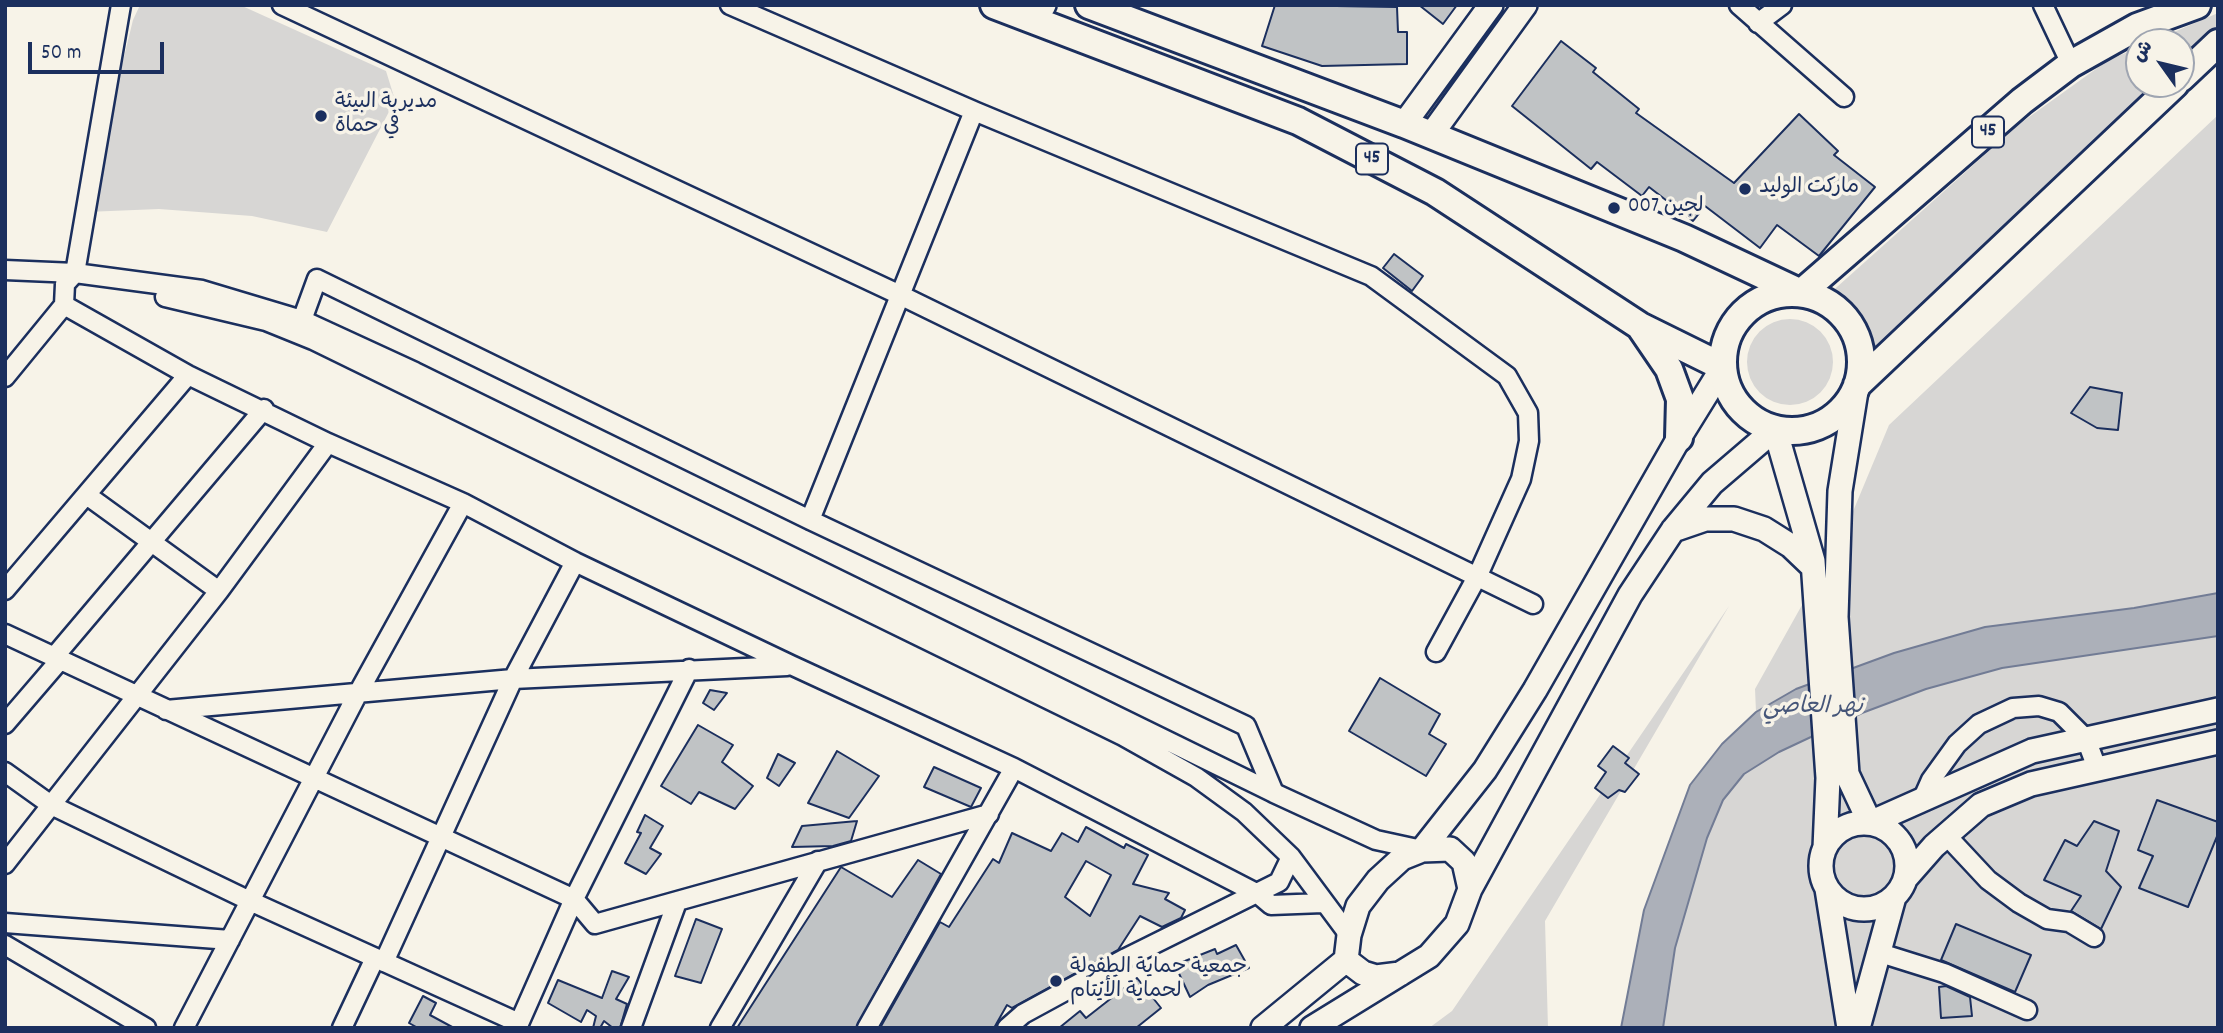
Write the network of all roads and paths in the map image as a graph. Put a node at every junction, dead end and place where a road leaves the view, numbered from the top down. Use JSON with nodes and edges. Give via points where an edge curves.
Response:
{"nodes":[{"id":1,"x":121,"y":5,"type":"edge"},
{"id":2,"x":282,"y":5,"type":"edge"},
{"id":3,"x":730,"y":5,"type":"edge"},
{"id":4,"x":994,"y":5,"type":"edge"},
{"id":5,"x":1088,"y":5,"type":"edge"},
{"id":6,"x":1491,"y":5,"type":"edge"},
{"id":7,"x":1525,"y":5,"type":"edge"},
{"id":8,"x":1739,"y":5,"type":"edge"},
{"id":9,"x":1782,"y":5,"type":"edge"},
{"id":10,"x":2043,"y":5,"type":"edge"},
{"id":11,"x":2197,"y":5,"type":"edge"},
{"id":12,"x":1039,"y":13,"type":"edge"},
{"id":13,"x":1758,"y":23,"type":"junction"},
{"id":14,"x":2218,"y":43,"type":"edge"},
{"id":15,"x":2071,"y":64,"type":"junction"},
{"id":16,"x":2195,"y":65,"type":"edge"},
{"id":17,"x":1844,"y":97,"type":"dead end"},
{"id":18,"x":2160,"y":98,"type":"edge"},
{"id":19,"x":974,"y":111,"type":"junction"},
{"id":20,"x":1404,"y":124,"type":"junction"},
{"id":21,"x":1431,"y":135,"type":"junction"},
{"id":22,"x":5,"y":270,"type":"edge"},
{"id":23,"x":70,"y":279,"type":"junction"},
{"id":24,"x":5,"y":282,"type":"edge"},
{"id":25,"x":1801,"y":293,"type":"junction"},
{"id":26,"x":900,"y":295,"type":"junction"},
{"id":27,"x":64,"y":305,"type":"junction"},
{"id":28,"x":302,"y":320,"type":"junction"},
{"id":29,"x":1640,"y":326,"type":"junction"},
{"id":30,"x":1723,"y":367,"type":"junction"},
{"id":31,"x":188,"y":375,"type":"junction"},
{"id":32,"x":5,"y":377,"type":"edge"},
{"id":33,"x":1857,"y":385,"type":"junction"},
{"id":34,"x":264,"y":410,"type":"junction"},
{"id":35,"x":1775,"y":429,"type":"junction"},
{"id":36,"x":1679,"y":438,"type":"junction"},
{"id":37,"x":328,"y":443,"type":"junction"},
{"id":38,"x":88,"y":496,"type":"junction"},
{"id":39,"x":463,"y":503,"type":"junction"},
{"id":40,"x":810,"y":520,"type":"junction"},
{"id":41,"x":1673,"y":530,"type":"junction"},
{"id":42,"x":151,"y":544,"type":"junction"},
{"id":43,"x":575,"y":562,"type":"junction"},
{"id":44,"x":1813,"y":568,"type":"junction"},
{"id":45,"x":1478,"y":575,"type":"junction"},
{"id":46,"x":5,"y":590,"type":"edge"},
{"id":47,"x":219,"y":591,"type":"junction"},
{"id":48,"x":1533,"y":604,"type":"dead end"},
{"id":49,"x":1828,"y":632,"type":"junction"},
{"id":50,"x":5,"y":634,"type":"edge"},
{"id":51,"x":1436,"y":652,"type":"dead end"},
{"id":52,"x":57,"y":659,"type":"junction"},
{"id":53,"x":791,"y":666,"type":"junction"},
{"id":54,"x":689,"y":668,"type":"junction"},
{"id":55,"x":513,"y":679,"type":"junction"},
{"id":56,"x":357,"y":695,"type":"junction"},
{"id":57,"x":137,"y":697,"type":"junction"},
{"id":58,"x":166,"y":710,"type":"junction"},
{"id":59,"x":2218,"y":710,"type":"edge"},
{"id":60,"x":5,"y":724,"type":"edge"},
{"id":61,"x":2086,"y":739,"type":"junction"},
{"id":62,"x":2218,"y":741,"type":"edge"},
{"id":63,"x":1014,"y":768,"type":"junction"},
{"id":64,"x":2097,"y":768,"type":"junction"},
{"id":65,"x":5,"y":772,"type":"edge"},
{"id":66,"x":1838,"y":776,"type":"junction"},
{"id":67,"x":315,"y":778,"type":"junction"},
{"id":68,"x":1274,"y":793,"type":"junction"},
{"id":69,"x":1923,"y":798,"type":"junction"},
{"id":70,"x":51,"y":805,"type":"junction"},
{"id":71,"x":989,"y":814,"type":"junction"},
{"id":72,"x":1870,"y":823,"type":"junction"},
{"id":73,"x":1946,"y":835,"type":"junction"},
{"id":74,"x":438,"y":838,"type":"junction"},
{"id":75,"x":1825,"y":848,"type":"junction"},
{"id":76,"x":1422,"y":850,"type":"junction"},
{"id":77,"x":1291,"y":857,"type":"junction"},
{"id":78,"x":818,"y":861,"type":"junction"},
{"id":79,"x":5,"y":864,"type":"edge"},
{"id":80,"x":1899,"y":888,"type":"junction"},
{"id":81,"x":1470,"y":889,"type":"junction"},
{"id":82,"x":1828,"y":889,"type":"junction"},
{"id":83,"x":1258,"y":894,"type":"junction"},
{"id":84,"x":574,"y":899,"type":"junction"},
{"id":85,"x":250,"y":901,"type":"junction"},
{"id":86,"x":677,"y":902,"type":"junction"},
{"id":87,"x":1323,"y":903,"type":"junction"},
{"id":88,"x":5,"y":923,"type":"edge"},
{"id":89,"x":1349,"y":935,"type":"junction"},
{"id":90,"x":2094,"y":937,"type":"dead end"},
{"id":91,"x":230,"y":940,"type":"junction"},
{"id":92,"x":5,"y":945,"type":"edge"},
{"id":93,"x":1877,"y":952,"type":"junction"},
{"id":94,"x":380,"y":960,"type":"junction"},
{"id":95,"x":1346,"y":960,"type":"junction"},
{"id":96,"x":1399,"y":974,"type":"junction"},
{"id":97,"x":2027,"y":1010,"type":"dead end"},
{"id":98,"x":518,"y":1025,"type":"edge"},
{"id":99,"x":146,"y":1028,"type":"edge"},
{"id":100,"x":184,"y":1028,"type":"edge"},
{"id":101,"x":342,"y":1028,"type":"edge"},
{"id":102,"x":631,"y":1028,"type":"edge"},
{"id":103,"x":720,"y":1028,"type":"edge"},
{"id":104,"x":867,"y":1028,"type":"edge"},
{"id":105,"x":1007,"y":1028,"type":"edge"},
{"id":106,"x":1263,"y":1028,"type":"edge"},
{"id":107,"x":1312,"y":1028,"type":"edge"},
{"id":108,"x":1849,"y":1028,"type":"edge"},
{"id":109,"x":1858,"y":1028,"type":"edge"}],
"edges":[{"from":1,"to":23,"type":"street"},
{"from":2,"to":26,"type":"street"},
{"from":3,"to":19,"type":"street"},
{"from":4,"to":12,"type":"highway","number":"45"},
{"from":5,"to":20,"type":"highway","number":"45"},
{"from":6,"to":20,"type":"main road"},
{"from":7,"to":21,"type":"main road"},
{"from":8,"to":13,"type":"street"},
{"from":9,"to":13,"type":"street"},
{"from":10,"to":15,"type":"street"},
{"from":11,"to":15,"type":"highway","number":"45","via":[[2137,27]]},
{"from":12,"to":29,"type":"highway","number":"45","via":[[1298,121],[1435,192]]},
{"from":13,"to":17,"type":"street"},
{"from":14,"to":16,"type":"highway"},
{"from":15,"to":25,"type":"highway","number":"45"},
{"from":18,"to":33,"type":"highway"},
{"from":19,"to":26,"type":"street"},
{"from":19,"to":45,"type":"street","via":[[1371,276],[1507,376],[1528,413],[1529,441],[1521,479]]},
{"from":20,"to":21,"type":"highway","number":"45"},
{"from":21,"to":25,"type":"highway","number":"45","via":[[1684,237]]},
{"from":22,"to":23,"type":"street"},
{"from":23,"to":24,"type":"street"},
{"from":23,"to":27,"type":"street"},
{"from":23,"to":28,"type":"street","via":[[202,290]]},
{"from":23,"to":77,"type":"street","via":[[184,299],[266,321],[313,340],[1123,736],[1196,777],[1244,812]]},
{"from":25,"to":30,"type":"highway","via":[[1767,298],[1745,312],[1730,333]]},
{"from":25,"to":33,"type":"highway","via":[[1833,306],[1855,332],[1861,366]]},
{"from":26,"to":40,"type":"street"},
{"from":26,"to":45,"type":"street"},
{"from":27,"to":31,"type":"street"},
{"from":27,"to":32,"type":"street"},
{"from":28,"to":40,"type":"street","via":[[317,279]]},
{"from":28,"to":68,"type":"street"},
{"from":29,"to":30,"type":"highway","number":"45"},
{"from":29,"to":36,"type":"highway","via":[[1669,369],[1680,399]]},
{"from":30,"to":35,"type":"highway","via":[[1734,400],[1759,423]]},
{"from":30,"to":36,"type":"main road"},
{"from":31,"to":34,"type":"street"},
{"from":31,"to":38,"type":"street"},
{"from":33,"to":35,"type":"highway","via":[[1840,413],[1826,423],[1810,429]]},
{"from":33,"to":49,"type":"main road","via":[[1840,491]]},
{"from":34,"to":37,"type":"street"},
{"from":34,"to":42,"type":"street"},
{"from":35,"to":41,"type":"main road","via":[[1712,483]]},
{"from":35,"to":44,"type":"main road"},
{"from":36,"to":76,"type":"main road","via":[[1485,771]]},
{"from":37,"to":39,"type":"street"},
{"from":37,"to":47,"type":"street"},
{"from":38,"to":42,"type":"street"},
{"from":38,"to":46,"type":"street"},
{"from":39,"to":43,"type":"street"},
{"from":39,"to":56,"type":"street"},
{"from":40,"to":68,"type":"street","via":[[1246,726]]},
{"from":41,"to":44,"type":"main road","via":[[1705,519],[1734,519],[1764,529],[1791,546]]},
{"from":41,"to":81,"type":"main road","via":[[1630,595]]},
{"from":42,"to":47,"type":"street"},
{"from":42,"to":52,"type":"street"},
{"from":43,"to":53,"type":"street"},
{"from":43,"to":55,"type":"street"},
{"from":44,"to":49,"type":"main road"},
{"from":45,"to":48,"type":"street"},
{"from":45,"to":51,"type":"street"},
{"from":47,"to":57,"type":"street"},
{"from":49,"to":66,"type":"main road"},
{"from":50,"to":52,"type":"street"},
{"from":52,"to":57,"type":"street"},
{"from":52,"to":60,"type":"street"},
{"from":53,"to":54,"type":"street"},
{"from":53,"to":63,"type":"street"},
{"from":54,"to":55,"type":"street"},
{"from":54,"to":84,"type":"street"},
{"from":55,"to":56,"type":"street"},
{"from":55,"to":74,"type":"street"},
{"from":56,"to":58,"type":"street"},
{"from":56,"to":67,"type":"street"},
{"from":57,"to":58,"type":"street"},
{"from":57,"to":70,"type":"street"},
{"from":58,"to":67,"type":"street"},
{"from":59,"to":61,"type":"main road"},
{"from":61,"to":64,"type":"street"},
{"from":61,"to":69,"type":"main road","via":[[2032,751]]},
{"from":61,"to":69,"type":"street","via":[[2059,712],[2039,706],[2012,708],[1979,724],[1957,744]]},
{"from":62,"to":64,"type":"main road"},
{"from":63,"to":71,"type":"street"},
{"from":63,"to":83,"type":"street"},
{"from":64,"to":73,"type":"main road","via":[[2031,784],[1981,805]]},
{"from":65,"to":70,"type":"street"},
{"from":66,"to":72,"type":"main road"},
{"from":66,"to":75,"type":"main road"},
{"from":67,"to":74,"type":"street"},
{"from":67,"to":85,"type":"street"},
{"from":68,"to":76,"type":"street","via":[[1376,840]]},
{"from":69,"to":72,"type":"main road"},
{"from":70,"to":79,"type":"street"},
{"from":70,"to":85,"type":"street"},
{"from":71,"to":78,"type":"street"},
{"from":71,"to":104,"type":"street"},
{"from":72,"to":75,"type":"main road","via":[[1848,826]]},
{"from":72,"to":80,"type":"main road","via":[[1889,831],[1903,847],[1906,858]]},
{"from":73,"to":80,"type":"main road"},
{"from":73,"to":90,"type":"street","via":[[1987,880],[2020,903]]},
{"from":74,"to":84,"type":"street"},
{"from":74,"to":94,"type":"street"},
{"from":75,"to":82,"type":"main road","via":[[1821,869]]},
{"from":76,"to":81,"type":"main road","via":[[1450,849],[1464,862]]},
{"from":76,"to":89,"type":"main road","via":[[1402,858],[1378,880],[1359,906]]},
{"from":77,"to":83,"type":"street","via":[[1279,882]]},
{"from":77,"to":87,"type":"street"},
{"from":78,"to":86,"type":"street"},
{"from":78,"to":103,"type":"street"},
{"from":80,"to":82,"type":"main road","via":[[1875,908],[1864,909],[1843,904]]},
{"from":80,"to":93,"type":"main road"},
{"from":81,"to":96,"type":"main road","via":[[1457,924],[1429,956]]},
{"from":82,"to":108,"type":"main road"},
{"from":83,"to":87,"type":"street","via":[[1271,905]]},
{"from":83,"to":105,"type":"street","via":[[1126,958],[1023,1014]]},
{"from":84,"to":86,"type":"street","via":[[595,924]]},
{"from":84,"to":98,"type":"street"},
{"from":85,"to":91,"type":"street"},
{"from":85,"to":94,"type":"street"},
{"from":86,"to":102,"type":"street"},
{"from":87,"to":89,"type":"street"},
{"from":88,"to":91,"type":"street"},
{"from":89,"to":95,"type":"main road"},
{"from":91,"to":100,"type":"street"},
{"from":92,"to":99,"type":"street"},
{"from":93,"to":97,"type":"street","via":[[1944,973]]},
{"from":93,"to":109,"type":"main road"},
{"from":94,"to":98,"type":"street"},
{"from":94,"to":101,"type":"street"},
{"from":95,"to":96,"type":"main road","via":[[1376,977]]},
{"from":95,"to":106,"type":"main road"},
{"from":96,"to":107,"type":"main road"}]}
